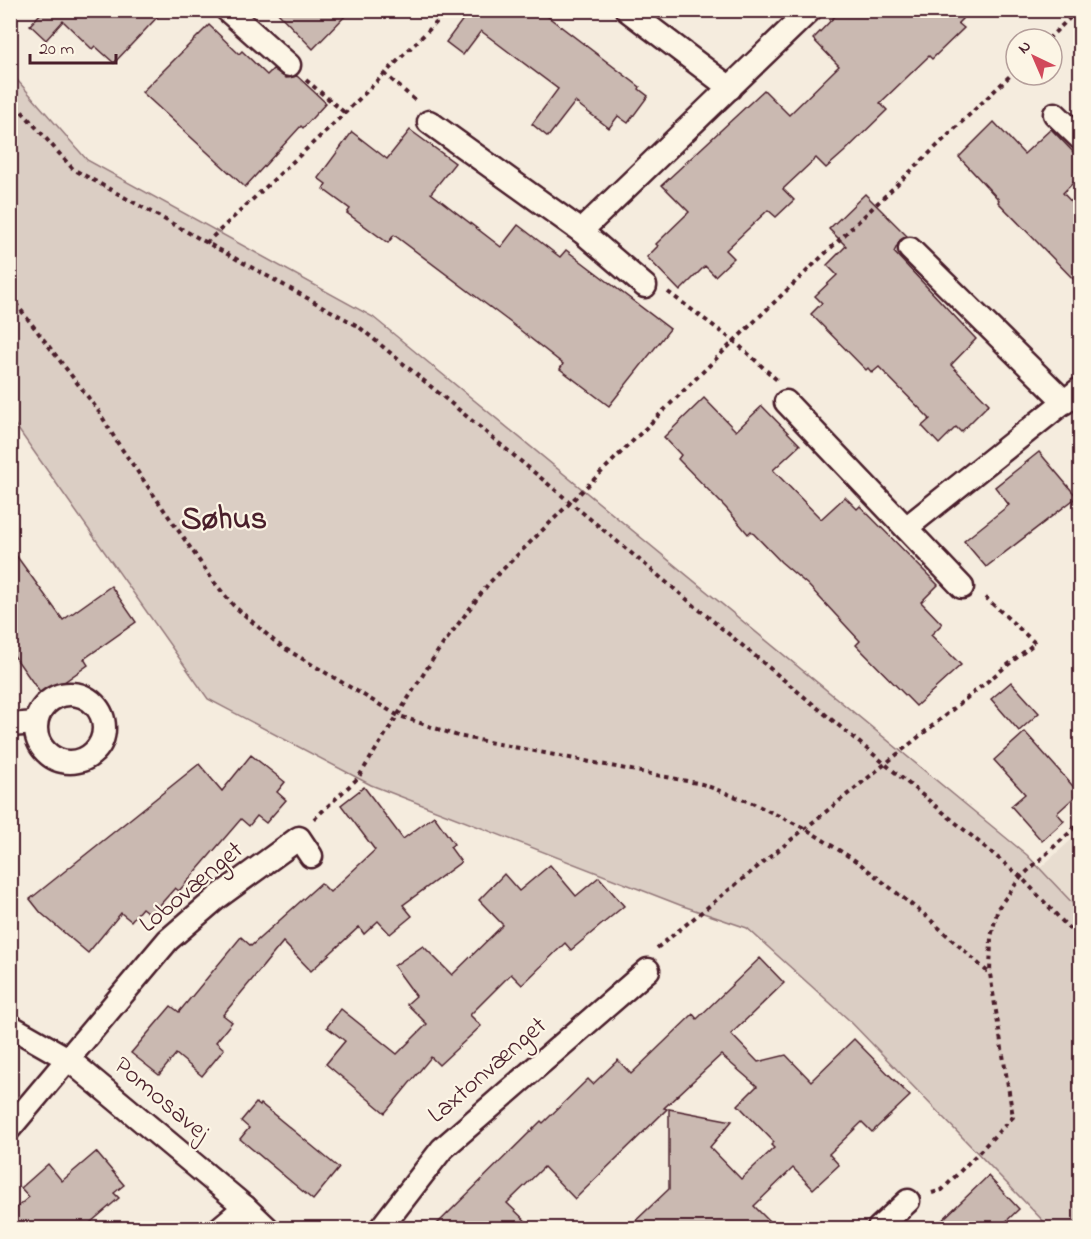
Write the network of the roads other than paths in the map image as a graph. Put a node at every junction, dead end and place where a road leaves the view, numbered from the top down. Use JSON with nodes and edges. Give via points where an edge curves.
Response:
{"nodes":[{"id":1,"x":227,"y":10,"type":"edge"},
{"id":2,"x":627,"y":10,"type":"edge"},
{"id":3,"x":810,"y":10,"type":"edge"},
{"id":4,"x":288,"y":65,"type":"road end"},
{"id":5,"x":730,"y":88,"type":"junction"},
{"id":6,"x":1055,"y":114,"type":"dead end"},
{"id":7,"x":429,"y":122,"type":"road end"},
{"id":8,"x":1080,"y":138,"type":"edge"},
{"id":9,"x":581,"y":231,"type":"junction"},
{"id":10,"x":910,"y":249,"type":"dead end"},
{"id":11,"x":645,"y":286,"type":"road end"},
{"id":12,"x":1073,"y":395,"type":"edge"},
{"id":13,"x":786,"y":402,"type":"road end"},
{"id":14,"x":906,"y":528,"type":"junction"},
{"id":15,"x":962,"y":587,"type":"road end"},
{"id":16,"x":36,"y":723,"type":"dead end"},
{"id":17,"x":10,"y":725,"type":"edge"},
{"id":18,"x":305,"y":847,"type":"road end"},
{"id":19,"x":648,"y":970,"type":"road end"},
{"id":20,"x":10,"y":1026,"type":"edge"},
{"id":21,"x":68,"y":1059,"type":"junction"},
{"id":22,"x":10,"y":1128,"type":"edge"},
{"id":23,"x":908,"y":1201,"type":"road end"},
{"id":24,"x":246,"y":1207,"type":"junction"},
{"id":25,"x":220,"y":1228,"type":"edge"},
{"id":26,"x":267,"y":1228,"type":"edge"},
{"id":27,"x":381,"y":1228,"type":"edge"},
{"id":28,"x":879,"y":1228,"type":"edge"}],
"edges":[{"from":1,"to":4,"type":"street"},
{"from":2,"to":5,"type":"street"},
{"from":3,"to":5,"type":"street"},
{"from":5,"to":9,"type":"street"},
{"from":6,"to":8,"type":"street"},
{"from":7,"to":9,"type":"street"},
{"from":9,"to":11,"type":"street"},
{"from":10,"to":12,"type":"street"},
{"from":12,"to":14,"type":"street"},
{"from":13,"to":14,"type":"street"},
{"from":14,"to":15,"type":"street"},
{"from":16,"to":17,"type":"street"},
{"from":18,"to":21,"type":"street","name":"Lobovænget","via":[[218,897],[168,940]]},
{"from":19,"to":27,"type":"street","name":"Laxtonvænget","via":[[442,1149]]},
{"from":20,"to":21,"type":"street","name":"Pomosavej"},
{"from":21,"to":22,"type":"street","name":"Lobovænget"},
{"from":21,"to":24,"type":"street","name":"Pomosavej"},
{"from":23,"to":28,"type":"street"},
{"from":24,"to":25,"type":"street"},
{"from":24,"to":26,"type":"street","name":"Pomosavej"}]}
